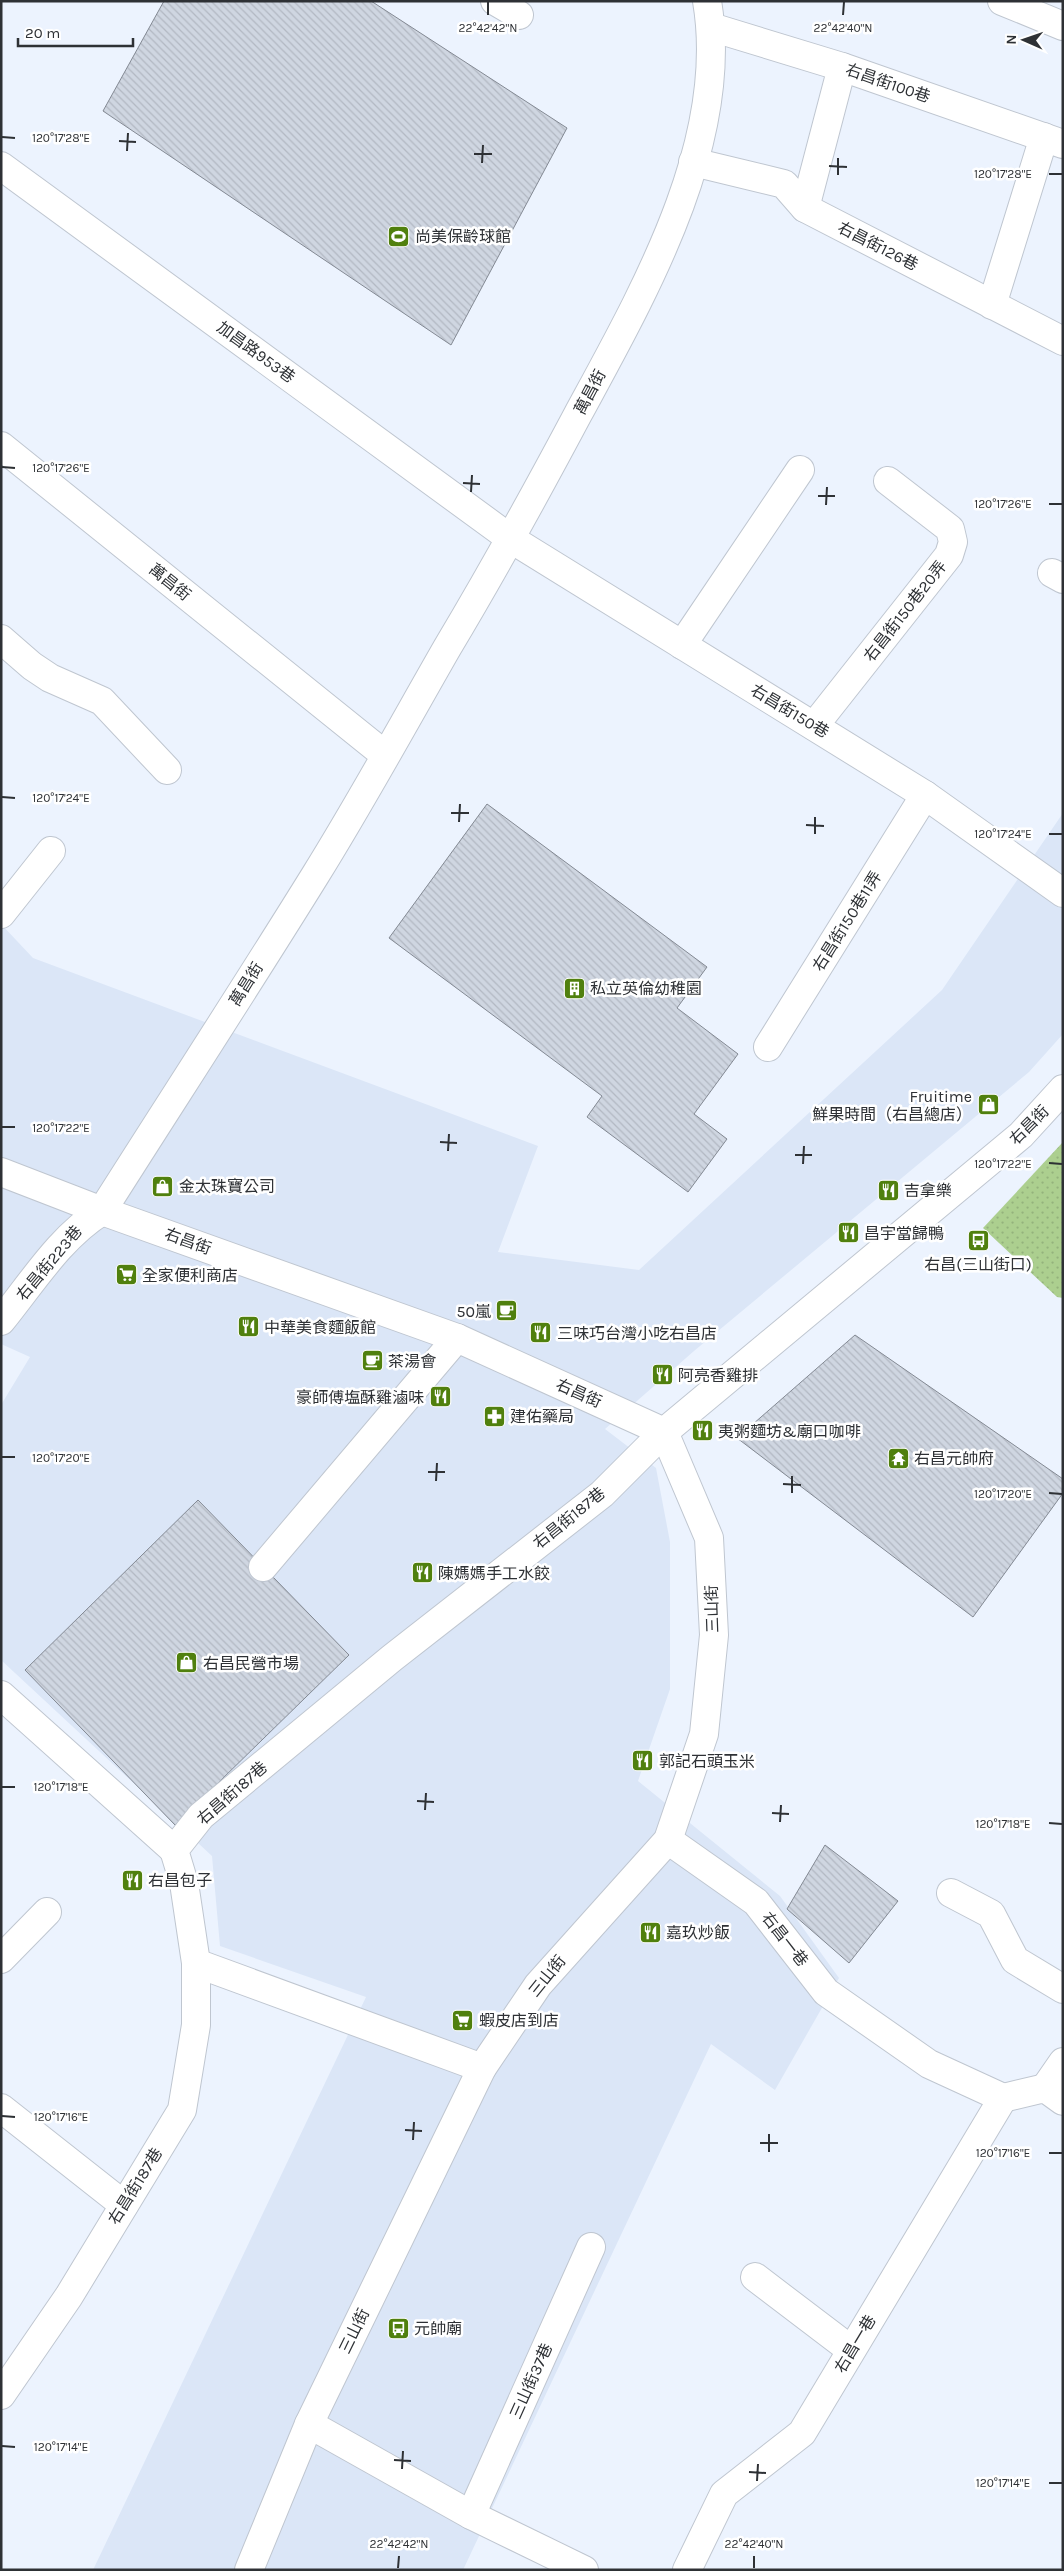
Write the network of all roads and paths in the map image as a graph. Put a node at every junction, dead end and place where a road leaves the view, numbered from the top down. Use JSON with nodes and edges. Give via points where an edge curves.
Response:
{"nodes":[{"id":1,"x":495,"y":1,"type":"edge"},
{"id":2,"x":1002,"y":1,"type":"edge"},
{"id":3,"x":709,"y":14,"type":"edge"},
{"id":4,"x":519,"y":15,"type":"dead end"},
{"id":5,"x":1063,"y":26,"type":"edge"},
{"id":6,"x":842,"y":67,"type":"junction"},
{"id":7,"x":1054,"y":141,"type":"edge"},
{"id":8,"x":693,"y":162,"type":"junction"},
{"id":9,"x":1,"y":166,"type":"edge"},
{"id":10,"x":804,"y":208,"type":"junction"},
{"id":11,"x":992,"y":305,"type":"junction"},
{"id":12,"x":1063,"y":341,"type":"edge"},
{"id":13,"x":1,"y":446,"type":"edge"},
{"id":14,"x":800,"y":470,"type":"dead end"},
{"id":15,"x":888,"y":481,"type":"dead end"},
{"id":16,"x":511,"y":539,"type":"junction"},
{"id":17,"x":1,"y":639,"type":"edge"},
{"id":18,"x":682,"y":645,"type":"junction"},
{"id":19,"x":814,"y":726,"type":"junction"},
{"id":20,"x":386,"y":755,"type":"junction"},
{"id":21,"x":167,"y":770,"type":"dead end"},
{"id":22,"x":925,"y":795,"type":"junction"},
{"id":23,"x":51,"y":851,"type":"dead end"},
{"id":24,"x":1063,"y":893,"type":"edge"},
{"id":25,"x":1,"y":914,"type":"edge"},
{"id":26,"x":768,"y":1047,"type":"dead end"},
{"id":27,"x":1063,"y":1089,"type":"edge"},
{"id":28,"x":1,"y":1172,"type":"edge"},
{"id":29,"x":102,"y":1211,"type":"junction"},
{"id":30,"x":1,"y":1321,"type":"edge"},
{"id":31,"x":457,"y":1338,"type":"junction"},
{"id":32,"x":664,"y":1432,"type":"junction"},
{"id":33,"x":263,"y":1567,"type":"dead end"},
{"id":34,"x":1,"y":1694,"type":"edge"},
{"id":35,"x":668,"y":1840,"type":"junction"},
{"id":36,"x":174,"y":1850,"type":"junction"},
{"id":37,"x":951,"y":1893,"type":"dead end"},
{"id":38,"x":48,"y":1912,"type":"dead end"},
{"id":39,"x":3,"y":1954,"type":"edge"},
{"id":40,"x":196,"y":1963,"type":"junction"},
{"id":41,"x":1063,"y":1989,"type":"edge"},
{"id":42,"x":1063,"y":2062,"type":"edge"},
{"id":43,"x":482,"y":2068,"type":"junction"},
{"id":44,"x":1054,"y":2094,"type":"edge"},
{"id":45,"x":1003,"y":2098,"type":"junction"},
{"id":46,"x":1,"y":2108,"type":"edge"},
{"id":47,"x":124,"y":2205,"type":"junction"},
{"id":48,"x":591,"y":2247,"type":"dead end"},
{"id":49,"x":755,"y":2277,"type":"dead end"},
{"id":50,"x":851,"y":2350,"type":"junction"},
{"id":51,"x":1,"y":2395,"type":"edge"},
{"id":52,"x":309,"y":2424,"type":"junction"},
{"id":53,"x":470,"y":2515,"type":"junction"},
{"id":54,"x":249,"y":2570,"type":"edge"},
{"id":55,"x":584,"y":2570,"type":"edge"},
{"id":56,"x":687,"y":2570,"type":"edge"}],
"edges":[{"from":1,"to":4,"type":"street"},
{"from":2,"to":5,"type":"street"},
{"from":3,"to":6,"type":"street","name":"右昌街100巷"},
{"from":3,"to":8,"type":"street","name":"萬昌街","via":[[712,65]]},
{"from":6,"to":7,"type":"street","name":"右昌街100巷"},
{"from":6,"to":10,"type":"street"},
{"from":7,"to":11,"type":"street"},
{"from":8,"to":10,"type":"street","name":"右昌街126巷","via":[[784,184]]},
{"from":8,"to":16,"type":"street","name":"萬昌街","via":[[666,240],[637,306]]},
{"from":9,"to":16,"type":"street","name":"加昌路953巷"},
{"from":10,"to":11,"type":"street","name":"右昌街126巷"},
{"from":11,"to":12,"type":"street","name":"右昌街126巷"},
{"from":13,"to":20,"type":"street","name":"萬昌街"},
{"from":14,"to":18,"type":"street"},
{"from":15,"to":19,"type":"street","name":"右昌街150巷20弄","via":[[950,529],[954,542],[949,555]]},
{"from":16,"to":18,"type":"street","name":"右昌街150巷"},
{"from":16,"to":20,"type":"street","name":"萬昌街"},
{"from":17,"to":21,"type":"street","via":[[50,678],[102,701]]},
{"from":18,"to":19,"type":"street","name":"右昌街150巷"},
{"from":19,"to":22,"type":"street","name":"右昌街150巷"},
{"from":20,"to":29,"type":"street","name":"萬昌街","via":[[318,871]]},
{"from":22,"to":24,"type":"street","name":"右昌街150巷"},
{"from":22,"to":26,"type":"street","name":"右昌街150巷11弄"},
{"from":23,"to":25,"type":"street"},
{"from":27,"to":32,"type":"street","name":"右昌街","via":[[1021,1135]]},
{"from":28,"to":29,"type":"street","name":"右昌街"},
{"from":29,"to":30,"type":"street","name":"右昌街223巷","via":[[68,1238]]},
{"from":29,"to":31,"type":"street","name":"右昌街"},
{"from":31,"to":32,"type":"street","name":"右昌街"},
{"from":31,"to":33,"type":"street"},
{"from":32,"to":35,"type":"street","name":"三山街","via":[[709,1538],[714,1635],[704,1734]]},
{"from":32,"to":36,"type":"street","name":"右昌街187巷","via":[[602,1494],[392,1658],[201,1816]]},
{"from":34,"to":36,"type":"street"},
{"from":35,"to":43,"type":"street","name":"三山街","via":[[538,1985]]},
{"from":35,"to":45,"type":"street","name":"右昌一巷","via":[[756,1902],[826,1992],[929,2064]]},
{"from":36,"to":40,"type":"street","name":"右昌街187巷","via":[[184,1883]]},
{"from":37,"to":41,"type":"street","via":[[991,1914],[1015,1960]]},
{"from":38,"to":39,"type":"street"},
{"from":40,"to":43,"type":"street"},
{"from":40,"to":47,"type":"street","name":"右昌街187巷","via":[[196,2025],[182,2110]]},
{"from":42,"to":44,"type":"street"},
{"from":43,"to":52,"type":"street","name":"三山街"},
{"from":44,"to":45,"type":"street"},
{"from":45,"to":50,"type":"street","name":"右昌一巷"},
{"from":46,"to":47,"type":"street"},
{"from":47,"to":51,"type":"street","name":"右昌街187巷","via":[[69,2296]]},
{"from":48,"to":53,"type":"street","name":"三山街37巷"},
{"from":49,"to":50,"type":"street"},
{"from":50,"to":56,"type":"street","name":"右昌一巷","via":[[802,2433],[724,2494]]},
{"from":52,"to":53,"type":"street"},
{"from":52,"to":54,"type":"street","name":"三山街"},
{"from":53,"to":55,"type":"street"}]}
